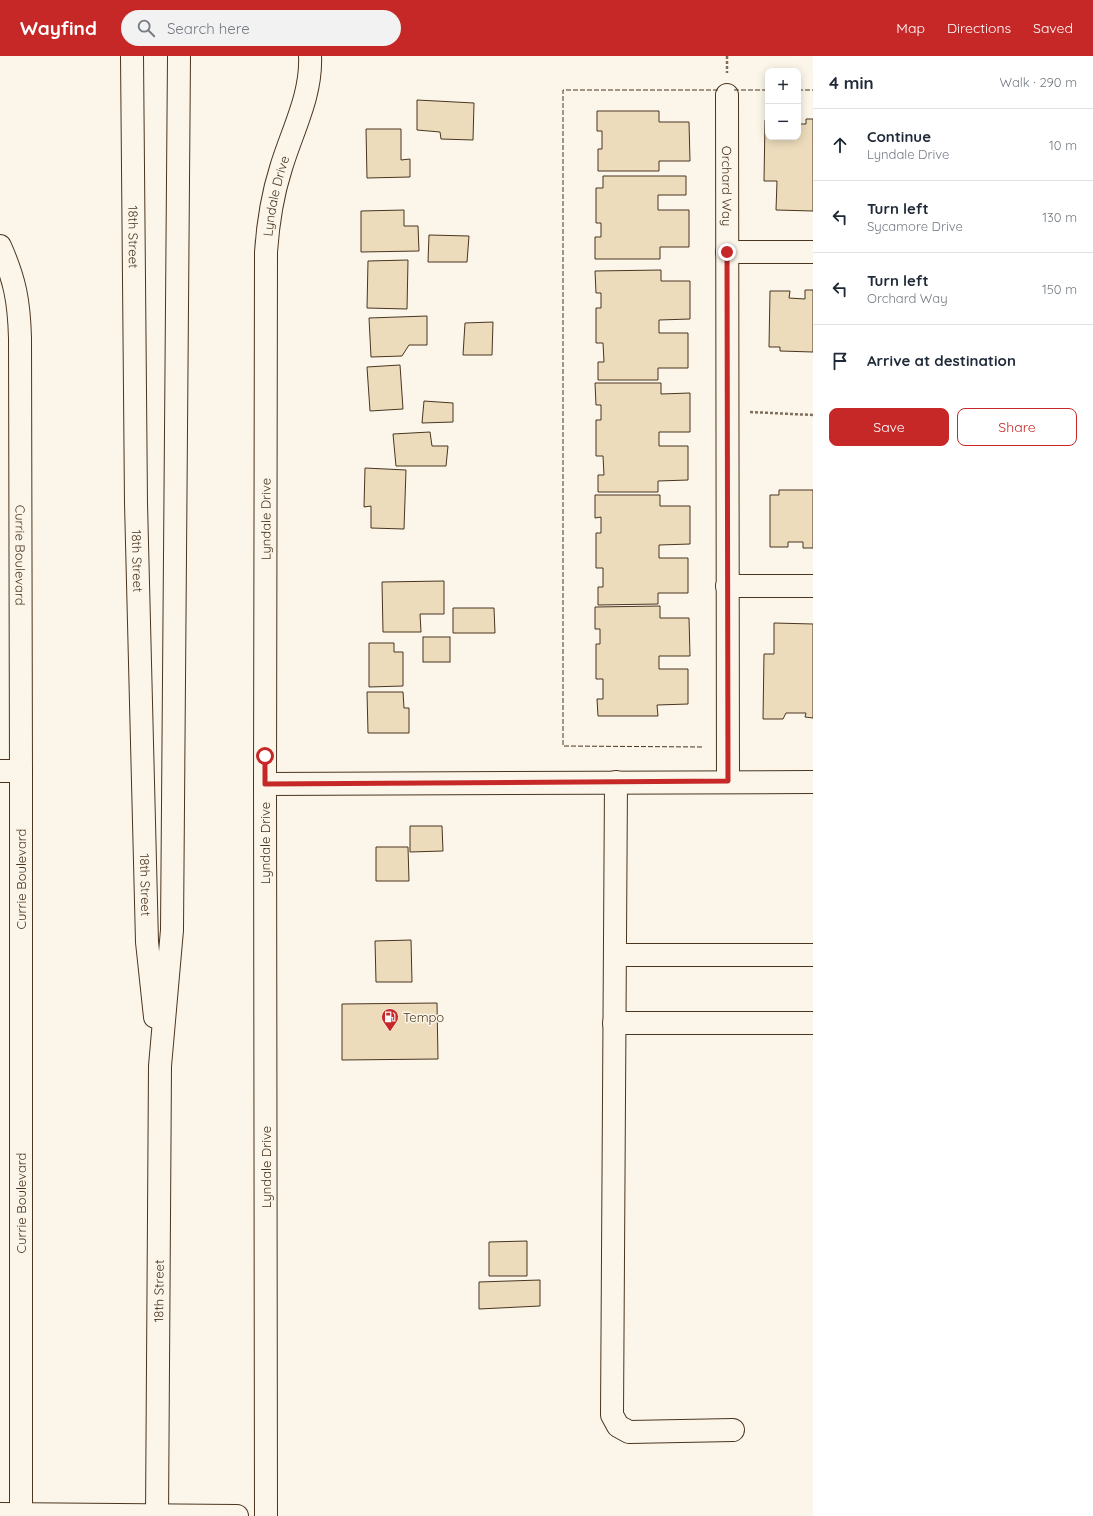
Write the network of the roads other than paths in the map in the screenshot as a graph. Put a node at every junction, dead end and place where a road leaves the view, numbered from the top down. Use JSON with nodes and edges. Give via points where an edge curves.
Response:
{"nodes":[{"id":1,"x":132,"y":56,"type":"edge"},
{"id":2,"x":179,"y":56,"type":"edge"},
{"id":3,"x":310,"y":56,"type":"edge"},
{"id":4,"x":727,"y":95,"type":"dead end"},
{"id":5,"x":0,"y":246,"type":"edge"},
{"id":6,"x":727,"y":252,"type":"junction"},
{"id":7,"x":813,"y":252,"type":"edge"},
{"id":8,"x":727,"y":586,"type":"junction"},
{"id":9,"x":813,"y":586,"type":"edge"},
{"id":10,"x":0,"y":771,"type":"edge"},
{"id":11,"x":22,"y":771,"type":"junction"},
{"id":12,"x":728,"y":781,"type":"junction"},
{"id":13,"x":616,"y":782,"type":"junction"},
{"id":14,"x":813,"y":782,"type":"edge"},
{"id":15,"x":265,"y":784,"type":"junction"},
{"id":16,"x":615,"y":955,"type":"junction"},
{"id":17,"x":813,"y":955,"type":"edge"},
{"id":18,"x":614,"y":1023,"type":"junction"},
{"id":19,"x":813,"y":1023,"type":"edge"},
{"id":20,"x":160,"y":1066,"type":"junction"},
{"id":21,"x":733,"y":1430,"type":"dead end"},
{"id":22,"x":14,"y":1515,"type":"edge"},
{"id":23,"x":157,"y":1515,"type":"edge"},
{"id":24,"x":237,"y":1516,"type":"edge"},
{"id":25,"x":266,"y":1516,"type":"edge"}],
"edges":[{"from":1,"to":20,"type":"street","name":"18th Street","via":[[136,503],[147,942]]},
{"from":2,"to":20,"type":"street","name":"18th Street","via":[[172,930]]},
{"from":3,"to":15,"type":"street","name":"Lyndale Drive","via":[[308,86],[281,166],[271,205],[266,252]]},
{"from":4,"to":6,"type":"street","name":"Orchard Way"},
{"from":5,"to":11,"type":"street","name":"Currie Boulevard","via":[[16,289],[19,310]]},
{"from":6,"to":7,"type":"street"},
{"from":6,"to":8,"type":"street","name":"Orchard Way"},
{"from":8,"to":9,"type":"street"},
{"from":8,"to":12,"type":"street","name":"Orchard Way"},
{"from":10,"to":11,"type":"street"},
{"from":11,"to":22,"type":"street","name":"Currie Boulevard"},
{"from":12,"to":13,"type":"street"},
{"from":12,"to":14,"type":"street"},
{"from":13,"to":15,"type":"street"},
{"from":13,"to":16,"type":"street"},
{"from":15,"to":25,"type":"street","name":"Lyndale Drive"},
{"from":16,"to":17,"type":"street"},
{"from":16,"to":18,"type":"street"},
{"from":18,"to":19,"type":"street"},
{"from":18,"to":21,"type":"street","via":[[612,1415],[618,1426],[629,1432]]},
{"from":20,"to":23,"type":"street","name":"18th Street"},
{"from":22,"to":23,"type":"street"},
{"from":23,"to":24,"type":"street"}]}
